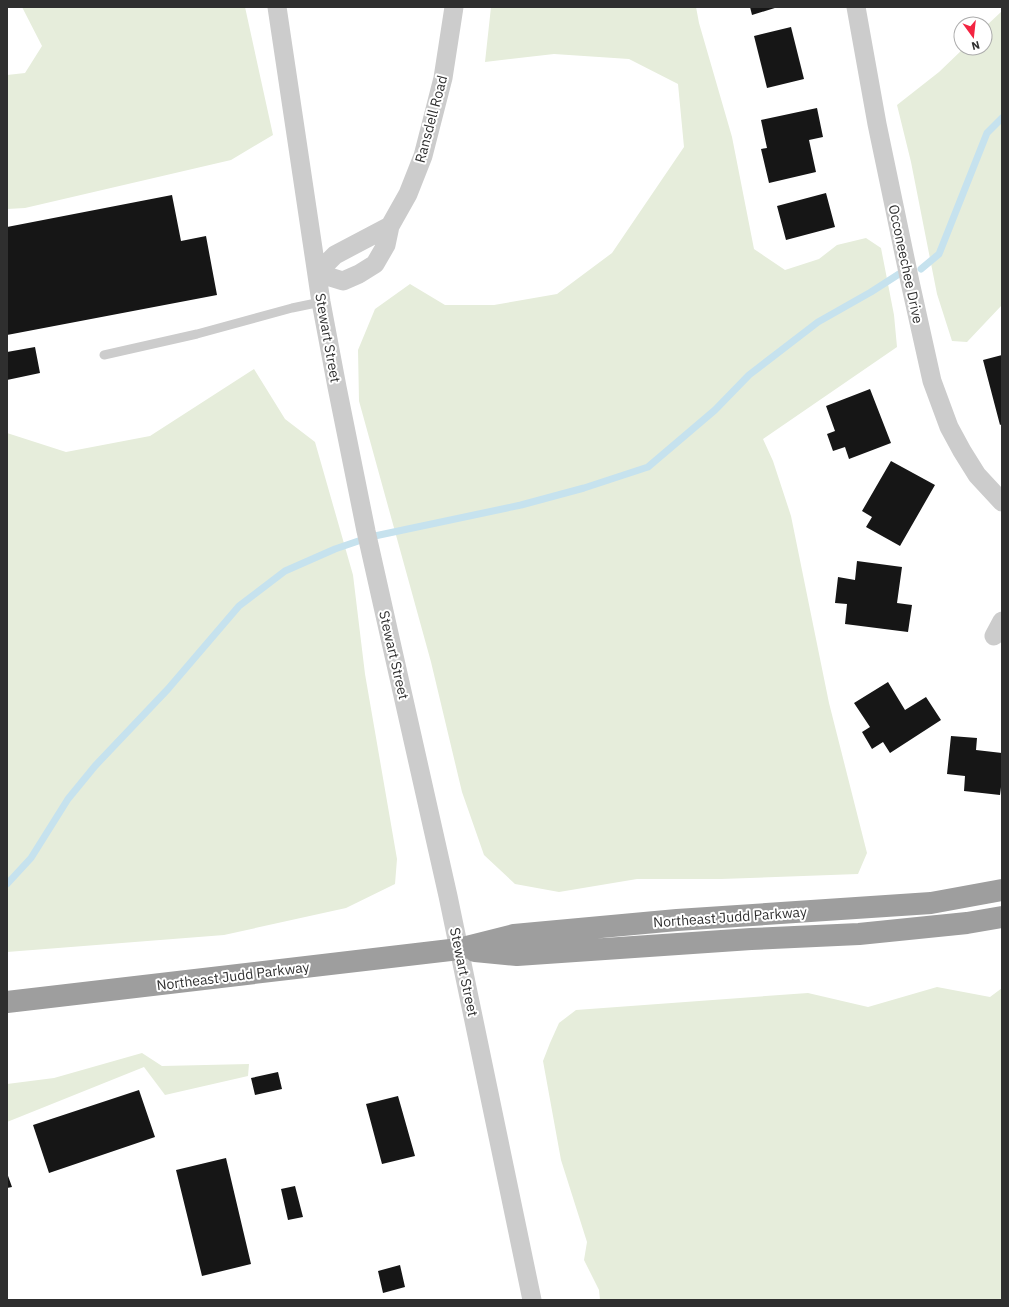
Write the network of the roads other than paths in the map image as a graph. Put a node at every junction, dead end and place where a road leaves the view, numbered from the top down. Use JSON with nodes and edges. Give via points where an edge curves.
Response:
{"nodes":[{"id":1,"x":277,"y":7,"type":"edge"},
{"id":2,"x":454,"y":7,"type":"edge"},
{"id":3,"x":856,"y":7,"type":"edge"},
{"id":4,"x":390,"y":226,"type":"junction"},
{"id":5,"x":317,"y":273,"type":"junction"},
{"id":6,"x":321,"y":302,"type":"junction"},
{"id":7,"x":104,"y":355,"type":"dead end"},
{"id":8,"x":1002,"y":502,"type":"edge"},
{"id":9,"x":1002,"y":890,"type":"edge"},
{"id":10,"x":1002,"y":917,"type":"edge"},
{"id":11,"x":460,"y":949,"type":"junction"},
{"id":12,"x":7,"y":1002,"type":"edge"},
{"id":13,"x":532,"y":1300,"type":"edge"}],
"edges":[{"from":1,"to":5,"type":"street","name":"Stewart Street"},
{"from":2,"to":4,"type":"street","name":"Ransdell Road","via":[[443,78],[423,156],[408,194]]},
{"from":3,"to":8,"type":"street","name":"Occoneechee Drive","via":[[877,124],[932,381],[949,427],[962,451],[977,475]]},
{"from":4,"to":5,"type":"street","via":[[335,255]]},
{"from":4,"to":5,"type":"street","name":"Ransdell Road","via":[[386,245],[375,264],[342,281]]},
{"from":5,"to":6,"type":"street","name":"Stewart Street"},
{"from":6,"to":7,"type":"lane"},
{"from":6,"to":11,"type":"street","name":"Stewart Street","via":[[366,530]]},
{"from":9,"to":11,"type":"highway","name":"Northeast Judd Parkway","via":[[931,903],[677,920],[514,935]]},
{"from":10,"to":11,"type":"highway","name":"Northeast Judd Parkway","via":[[859,934],[517,955]]},
{"from":11,"to":12,"type":"highway","name":"Northeast Judd Parkway"},
{"from":11,"to":13,"type":"street","name":"Stewart Street"}]}
